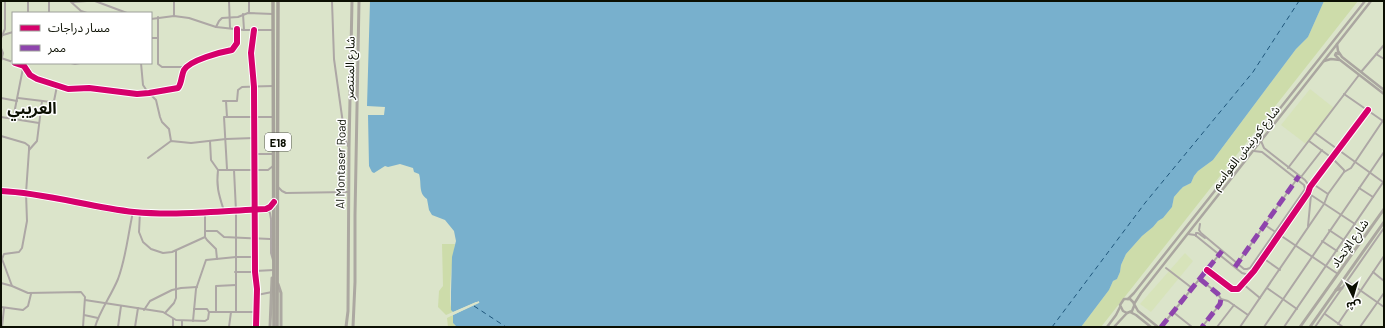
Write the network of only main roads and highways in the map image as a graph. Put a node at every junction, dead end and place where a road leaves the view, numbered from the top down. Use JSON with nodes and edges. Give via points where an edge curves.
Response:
{"nodes":[{"id":1,"x":273,"y":1,"type":"edge"},
{"id":2,"x":278,"y":1,"type":"edge"},
{"id":3,"x":352,"y":1,"type":"edge"},
{"id":4,"x":359,"y":1,"type":"edge"},
{"id":5,"x":1365,"y":1,"type":"edge"},
{"id":6,"x":1371,"y":1,"type":"edge"},
{"id":7,"x":1337,"y":44,"type":"junction"},
{"id":8,"x":1340,"y":54,"type":"junction"},
{"id":9,"x":1340,"y":60,"type":"junction"},
{"id":10,"x":1323,"y":61,"type":"junction"},
{"id":11,"x":1360,"y":74,"type":"junction"},
{"id":12,"x":1311,"y":77,"type":"junction"},
{"id":13,"x":1310,"y":84,"type":"dead end"},
{"id":14,"x":1290,"y":90,"type":"dead end"},
{"id":15,"x":1384,"y":90,"type":"edge"},
{"id":16,"x":1384,"y":94,"type":"edge"},
{"id":17,"x":1288,"y":97,"type":"junction"},
{"id":18,"x":1384,"y":209,"type":"edge"},
{"id":19,"x":1384,"y":222,"type":"edge"},
{"id":20,"x":1354,"y":251,"type":"junction"},
{"id":21,"x":1360,"y":256,"type":"junction"},
{"id":22,"x":274,"y":271,"type":"junction"},
{"id":23,"x":278,"y":284,"type":"junction"},
{"id":24,"x":1342,"y":288,"type":"road end"},
{"id":25,"x":1336,"y":290,"type":"junction"},
{"id":26,"x":1128,"y":299,"type":"junction"},
{"id":27,"x":1134,"y":305,"type":"junction"},
{"id":28,"x":1120,"y":307,"type":"junction"},
{"id":29,"x":348,"y":311,"type":"junction"},
{"id":30,"x":1128,"y":312,"type":"junction"},
{"id":31,"x":1314,"y":321,"type":"junction"},
{"id":32,"x":353,"y":326,"type":"edge"},
{"id":33,"x":270,"y":327,"type":"edge"},
{"id":34,"x":274,"y":327,"type":"edge"},
{"id":35,"x":277,"y":327,"type":"edge"},
{"id":36,"x":281,"y":327,"type":"edge"},
{"id":37,"x":346,"y":327,"type":"edge"},
{"id":38,"x":1107,"y":327,"type":"edge"},
{"id":39,"x":1114,"y":327,"type":"edge"},
{"id":40,"x":1151,"y":327,"type":"edge"},
{"id":41,"x":1159,"y":327,"type":"edge"},
{"id":42,"x":1300,"y":327,"type":"edge"},
{"id":43,"x":1310,"y":327,"type":"edge"},
{"id":44,"x":1315,"y":327,"type":"edge"}],
"edges":[{"from":1,"to":22,"type":"highway","number":"E18"},
{"from":2,"to":23,"type":"highway","number":"E18"},
{"from":3,"to":29,"type":"main road","name":"Al Montaser Road"},
{"from":4,"to":32,"type":"main road","name":"شارع المنتصر"},
{"from":5,"to":17,"type":"main road","name":"شارع كورنيش القواسم"},
{"from":6,"to":7,"type":"main road","name":"شارع كورنيش القواسم"},
{"from":7,"to":8,"type":"main road"},
{"from":7,"to":10,"type":"main road","name":"شارع كورنيش القواسم"},
{"from":8,"to":9,"type":"main road","via":[[1335,55]]},
{"from":8,"to":11,"type":"main road"},
{"from":9,"to":10,"type":"main road"},
{"from":9,"to":11,"type":"main road"},
{"from":10,"to":12,"type":"main road","name":"شارع كورنيش القواسم"},
{"from":11,"to":15,"type":"main road"},
{"from":11,"to":16,"type":"main road"},
{"from":12,"to":13,"type":"main road"},
{"from":12,"to":27,"type":"main road","name":"شارع كورنيش القواسم"},
{"from":14,"to":17,"type":"main road"},
{"from":17,"to":26,"type":"main road","name":"شارع كورنيش القواسم"},
{"from":18,"to":20,"type":"main road","name":"شارع الإتحاد"},
{"from":19,"to":21,"type":"main road","name":"شارع الإتحاد"},
{"from":20,"to":21,"type":"main road","via":[[1356,256]]},
{"from":20,"to":42,"type":"main road","name":"شارع الإتحاد"},
{"from":21,"to":25,"type":"main road","name":"شارع الإتحاد"},
{"from":22,"to":33,"type":"main road"},
{"from":22,"to":34,"type":"highway","number":"E18"},
{"from":23,"to":35,"type":"highway","number":"E18"},
{"from":23,"to":36,"type":"main road","via":[[281,298]]},
{"from":24,"to":25,"type":"main road"},
{"from":25,"to":31,"type":"main road","name":"شارع الإتحاد"},
{"from":26,"to":27,"type":"main road","via":[[1132,300]]},
{"from":26,"to":28,"type":"main road","via":[[1122,301]]},
{"from":27,"to":30,"type":"main road","via":[[1132,311]]},
{"from":27,"to":41,"type":"main road"},
{"from":28,"to":30,"type":"main road","via":[[1122,311]]},
{"from":28,"to":38,"type":"main road"},
{"from":29,"to":32,"type":"main road","via":[[349,322]]},
{"from":29,"to":37,"type":"main road","name":"Al Montaser Road"},
{"from":30,"to":39,"type":"main road"},
{"from":30,"to":40,"type":"main road"},
{"from":31,"to":43,"type":"main road","name":"شارع الإتحاد"},
{"from":31,"to":44,"type":"main road"}]}
